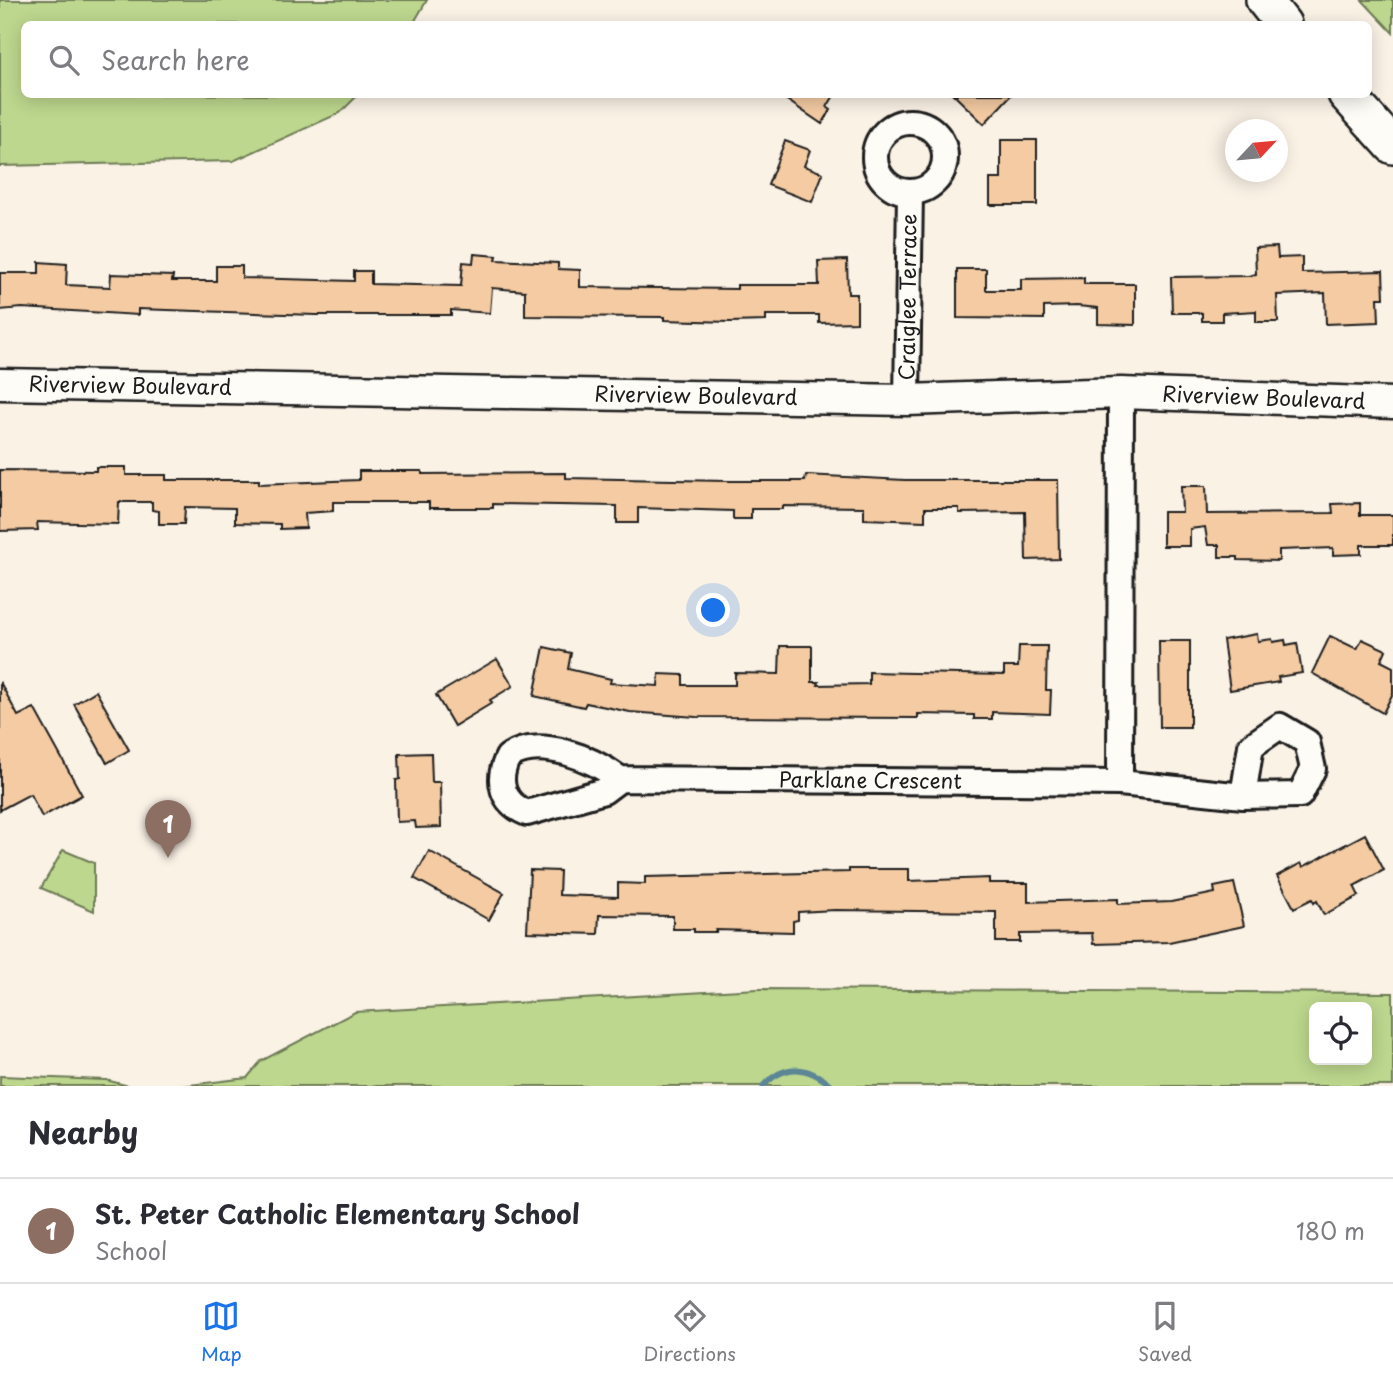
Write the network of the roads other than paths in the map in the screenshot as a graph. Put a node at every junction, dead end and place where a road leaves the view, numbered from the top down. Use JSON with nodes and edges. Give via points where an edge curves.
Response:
{"nodes":[{"id":1,"x":1264,"y":0,"type":"edge"},
{"id":2,"x":1281,"y":21,"type":"edge"},
{"id":3,"x":1350,"y":98,"type":"edge"},
{"id":4,"x":1393,"y":146,"type":"edge"},
{"id":5,"x":911,"y":192,"type":"dead end"},
{"id":6,"x":0,"y":384,"type":"edge"},
{"id":7,"x":1121,"y":393,"type":"junction"},
{"id":8,"x":907,"y":400,"type":"junction"},
{"id":9,"x":1393,"y":403,"type":"edge"},
{"id":10,"x":620,"y":779,"type":"dead end"},
{"id":11,"x":1120,"y":783,"type":"junction"},
{"id":12,"x":1243,"y":796,"type":"dead end"}],
"edges":[{"from":1,"to":2,"type":"main road"},
{"from":3,"to":4,"type":"main road"},
{"from":5,"to":8,"type":"street","name":"Craiglee Terrace"},
{"from":6,"to":8,"type":"street","name":"Riverview Boulevard"},
{"from":7,"to":8,"type":"street","name":"Riverview Boulevard"},
{"from":7,"to":9,"type":"street","name":"Riverview Boulevard"},
{"from":7,"to":11,"type":"street"},
{"from":10,"to":11,"type":"street","name":"Parklane Crescent"},
{"from":11,"to":12,"type":"street","name":"Parklane Crescent"}]}
